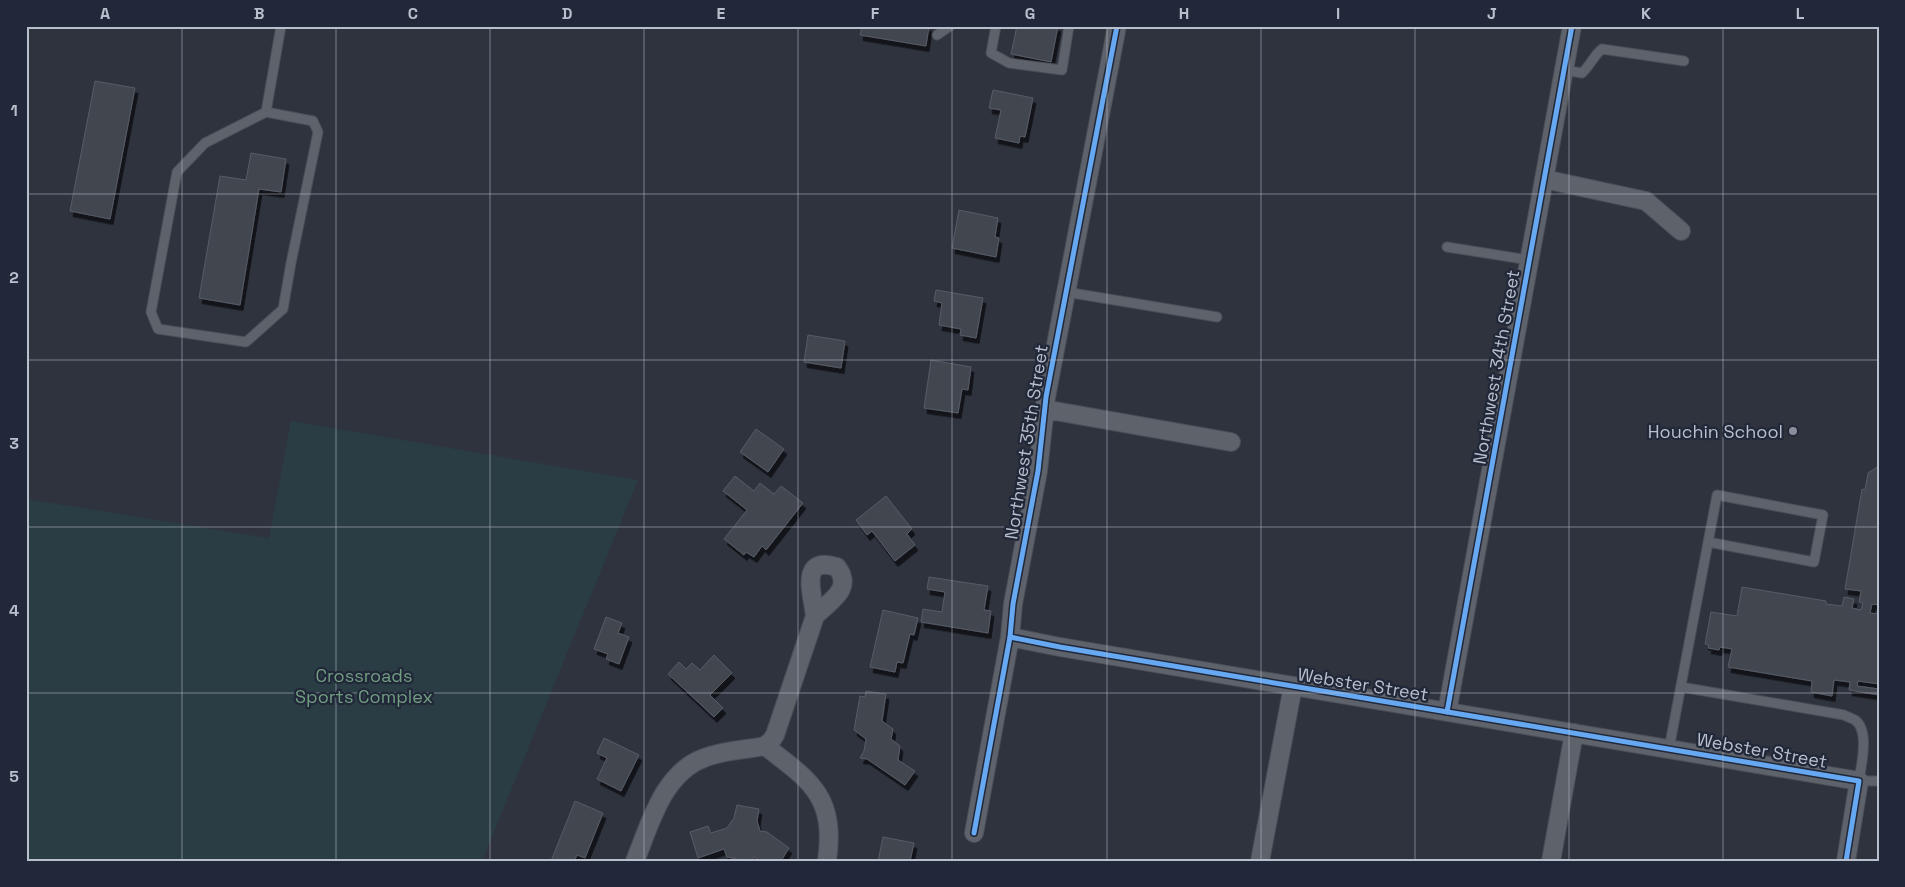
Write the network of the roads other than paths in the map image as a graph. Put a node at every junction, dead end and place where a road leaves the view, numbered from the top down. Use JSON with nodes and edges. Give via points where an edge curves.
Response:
{"nodes":[{"id":1,"x":281,"y":26,"type":"edge"},
{"id":2,"x":950,"y":26,"type":"edge"},
{"id":3,"x":996,"y":26,"type":"edge"},
{"id":4,"x":1069,"y":26,"type":"edge"},
{"id":5,"x":1117,"y":26,"type":"edge"},
{"id":6,"x":1572,"y":26,"type":"edge"},
{"id":7,"x":937,"y":35,"type":"dead end"},
{"id":8,"x":1684,"y":61,"type":"dead end"},
{"id":9,"x":1564,"y":70,"type":"junction"},
{"id":10,"x":266,"y":112,"type":"junction"},
{"id":11,"x":1544,"y":179,"type":"junction"},
{"id":12,"x":1681,"y":231,"type":"dead end"},
{"id":13,"x":1447,"y":247,"type":"dead end"},
{"id":14,"x":1529,"y":260,"type":"junction"},
{"id":15,"x":1066,"y":292,"type":"junction"},
{"id":16,"x":1217,"y":317,"type":"dead end"},
{"id":17,"x":1045,"y":413,"type":"junction"},
{"id":18,"x":1231,"y":442,"type":"dead end"},
{"id":19,"x":1708,"y":542,"type":"junction"},
{"id":20,"x":815,"y":616,"type":"dead end"},
{"id":21,"x":1010,"y":636,"type":"junction"},
{"id":22,"x":1293,"y":686,"type":"junction"},
{"id":23,"x":1681,"y":687,"type":"junction"},
{"id":24,"x":1447,"y":712,"type":"junction"},
{"id":25,"x":1574,"y":733,"type":"junction"},
{"id":26,"x":765,"y":746,"type":"junction"},
{"id":27,"x":1669,"y":749,"type":"junction"},
{"id":28,"x":1859,"y":781,"type":"junction"},
{"id":29,"x":1879,"y":781,"type":"edge"},
{"id":30,"x":974,"y":833,"type":"dead end"},
{"id":31,"x":635,"y":861,"type":"edge"},
{"id":32,"x":827,"y":861,"type":"edge"},
{"id":33,"x":1260,"y":861,"type":"edge"},
{"id":34,"x":1551,"y":861,"type":"edge"},
{"id":35,"x":1846,"y":861,"type":"edge"}],
"edges":[{"from":1,"to":10,"type":"lane"},
{"from":2,"to":7,"type":"lane"},
{"from":3,"to":4,"type":"lane","via":[[991,53],[1009,63],[1062,70]]},
{"from":5,"to":15,"type":"street","name":"Northwest 35th Street"},
{"from":6,"to":9,"type":"street","name":"Northwest 34th Street"},
{"from":8,"to":9,"type":"lane","via":[[1602,49],[1582,73]]},
{"from":9,"to":11,"type":"street","name":"Northwest 34th Street"},
{"from":10,"to":10,"type":"lane","via":[[205,143],[177,172],[151,312],[158,329],[246,342],[283,309],[318,132],[313,121]]},
{"from":11,"to":12,"type":"street","via":[[1646,201]]},
{"from":11,"to":14,"type":"street","name":"Northwest 34th Street"},
{"from":13,"to":14,"type":"lane"},
{"from":14,"to":24,"type":"street","name":"Northwest 34th Street"},
{"from":15,"to":16,"type":"lane"},
{"from":15,"to":17,"type":"street","name":"Northwest 35th Street"},
{"from":17,"to":18,"type":"street","via":[[1055,412]]},
{"from":17,"to":21,"type":"street","name":"Northwest 35th Street"},
{"from":19,"to":19,"type":"lane","via":[[1717,495],[1823,515],[1814,562]]},
{"from":19,"to":23,"type":"lane"},
{"from":20,"to":26,"type":"street","via":[[775,735]]},
{"from":21,"to":22,"type":"street","name":"Webster Street"},
{"from":21,"to":30,"type":"street","name":"Northwest 35th Street"},
{"from":22,"to":24,"type":"street","name":"Webster Street"},
{"from":22,"to":33,"type":"street"},
{"from":23,"to":27,"type":"lane"},
{"from":23,"to":28,"type":"lane","via":[[1844,716],[1856,721],[1863,732]]},
{"from":24,"to":25,"type":"street","name":"Webster Street"},
{"from":25,"to":27,"type":"street","name":"Webster Street"},
{"from":25,"to":34,"type":"street"},
{"from":26,"to":31,"type":"street","via":[[718,753],[702,758],[681,772],[663,796]]},
{"from":26,"to":32,"type":"street","via":[[801,773],[820,798],[829,831]]},
{"from":27,"to":28,"type":"street","name":"Webster Street"},
{"from":28,"to":29,"type":"lane"},
{"from":28,"to":35,"type":"street"}]}
